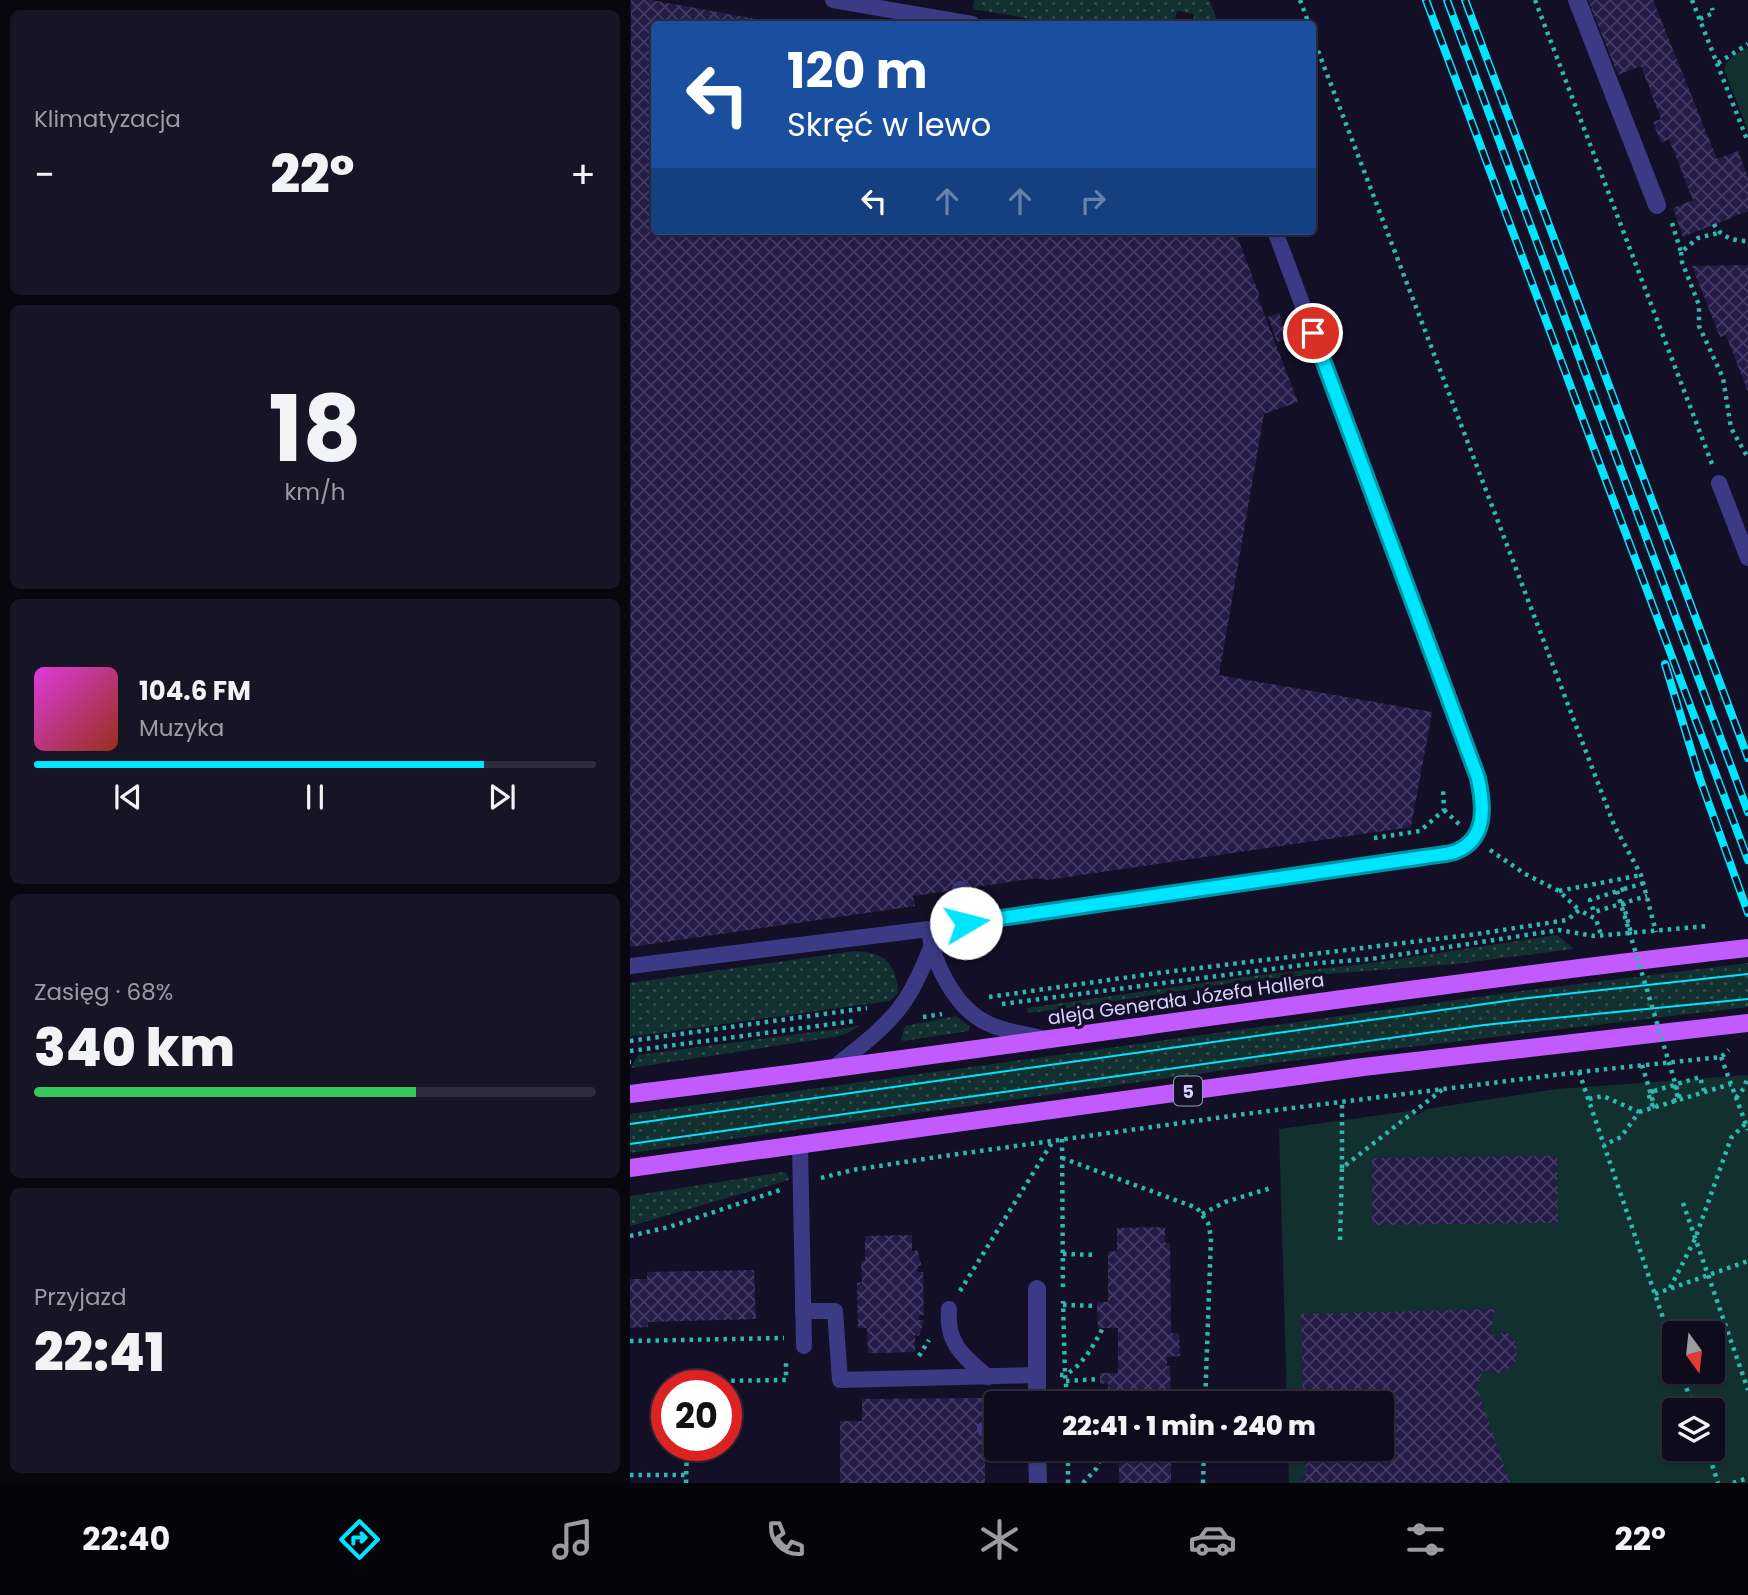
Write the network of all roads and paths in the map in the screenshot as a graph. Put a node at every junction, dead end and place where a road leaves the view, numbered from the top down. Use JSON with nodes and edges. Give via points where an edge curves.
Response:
{"nodes":[{"id":1,"x":833,"y":0,"type":"edge"},
{"id":2,"x":1300,"y":0,"type":"edge"},
{"id":3,"x":1535,"y":0,"type":"edge"},
{"id":4,"x":1577,"y":0,"type":"edge"},
{"id":5,"x":1692,"y":0,"type":"edge"},
{"id":6,"x":1712,"y":8,"type":"dead end"},
{"id":7,"x":1700,"y":19,"type":"junction"},
{"id":8,"x":955,"y":21,"type":"edge"},
{"id":9,"x":1308,"y":21,"type":"edge"},
{"id":10,"x":1748,"y":44,"type":"edge"},
{"id":11,"x":1316,"y":45,"type":"edge"},
{"id":12,"x":1718,"y":63,"type":"junction"},
{"id":13,"x":1748,"y":142,"type":"edge"},
{"id":14,"x":1657,"y":205,"type":"joint"},
{"id":15,"x":1714,"y":224,"type":"dead end"},
{"id":16,"x":1718,"y":233,"type":"junction"},
{"id":17,"x":1276,"y":235,"type":"edge"},
{"id":18,"x":1748,"y":241,"type":"edge"},
{"id":19,"x":1681,"y":252,"type":"junction"},
{"id":20,"x":1748,"y":458,"type":"edge"},
{"id":21,"x":1719,"y":483,"type":"joint"},
{"id":22,"x":1742,"y":522,"type":"edge"},
{"id":23,"x":1748,"y":558,"type":"edge"},
{"id":24,"x":1443,"y":788,"type":"dead end"},
{"id":25,"x":1366,"y":840,"type":"dead end"},
{"id":26,"x":1493,"y":851,"type":"dead end"},
{"id":27,"x":1641,"y":876,"type":"junction"},
{"id":28,"x":960,"y":889,"type":"dead end"},
{"id":29,"x":1559,"y":891,"type":"junction"},
{"id":30,"x":1617,"y":891,"type":"junction"},
{"id":31,"x":1623,"y":903,"type":"junction"},
{"id":32,"x":1579,"y":909,"type":"junction"},
{"id":33,"x":1567,"y":920,"type":"junction"},
{"id":34,"x":966,"y":923,"type":"junction"},
{"id":35,"x":1712,"y":926,"type":"dead end"},
{"id":36,"x":929,"y":929,"type":"junction"},
{"id":37,"x":1656,"y":932,"type":"junction"},
{"id":38,"x":1631,"y":933,"type":"junction"},
{"id":39,"x":1573,"y":934,"type":"junction"},
{"id":40,"x":1601,"y":935,"type":"junction"},
{"id":41,"x":931,"y":948,"type":"junction"},
{"id":42,"x":1748,"y":948,"type":"edge"},
{"id":43,"x":630,"y":966,"type":"edge"},
{"id":44,"x":955,"y":994,"type":"junction"},
{"id":45,"x":904,"y":1002,"type":"junction"},
{"id":46,"x":1002,"y":1004,"type":"dead end"},
{"id":47,"x":951,"y":1012,"type":"dead end"},
{"id":48,"x":920,"y":1017,"type":"dead end"},
{"id":49,"x":859,"y":1021,"type":"dead end"},
{"id":50,"x":1748,"y":1023,"type":"edge"},
{"id":51,"x":1048,"y":1040,"type":"junction"},
{"id":52,"x":630,"y":1041,"type":"edge"},
{"id":53,"x":630,"y":1051,"type":"edge"},
{"id":54,"x":1642,"y":1065,"type":"junction"},
{"id":55,"x":832,"y":1069,"type":"junction"},
{"id":56,"x":1579,"y":1072,"type":"junction"},
{"id":57,"x":1748,"y":1076,"type":"edge"},
{"id":58,"x":1731,"y":1084,"type":"junction"},
{"id":59,"x":1674,"y":1085,"type":"junction"},
{"id":60,"x":1443,"y":1088,"type":"junction"},
{"id":61,"x":630,"y":1094,"type":"edge"},
{"id":62,"x":1736,"y":1097,"type":"junction"},
{"id":63,"x":1589,"y":1099,"type":"junction"},
{"id":64,"x":1342,"y":1101,"type":"junction"},
{"id":65,"x":1677,"y":1101,"type":"junction"},
{"id":66,"x":1657,"y":1108,"type":"junction"},
{"id":67,"x":1639,"y":1112,"type":"junction"},
{"id":68,"x":1746,"y":1123,"type":"junction"},
{"id":69,"x":1748,"y":1130,"type":"edge"},
{"id":70,"x":1062,"y":1139,"type":"junction"},
{"id":71,"x":1054,"y":1140,"type":"junction"},
{"id":72,"x":800,"y":1145,"type":"junction"},
{"id":73,"x":1604,"y":1145,"type":"junction"},
{"id":74,"x":1062,"y":1158,"type":"junction"},
{"id":75,"x":630,"y":1168,"type":"edge"},
{"id":76,"x":1342,"y":1168,"type":"junction"},
{"id":77,"x":801,"y":1182,"type":"junction"},
{"id":78,"x":1271,"y":1188,"type":"dead end"},
{"id":79,"x":1683,"y":1203,"type":"dead end"},
{"id":80,"x":1202,"y":1214,"type":"junction"},
{"id":81,"x":630,"y":1236,"type":"edge"},
{"id":82,"x":1695,"y":1240,"type":"junction"},
{"id":83,"x":1340,"y":1241,"type":"dead end"},
{"id":84,"x":1063,"y":1254,"type":"junction"},
{"id":85,"x":1097,"y":1255,"type":"dead end"},
{"id":86,"x":1748,"y":1261,"type":"edge"},
{"id":87,"x":1708,"y":1275,"type":"junction"},
{"id":88,"x":1670,"y":1287,"type":"junction"},
{"id":89,"x":1037,"y":1289,"type":"dead end"},
{"id":90,"x":1655,"y":1294,"type":"junction"},
{"id":91,"x":1063,"y":1305,"type":"junction"},
{"id":92,"x":1097,"y":1306,"type":"dead end"},
{"id":93,"x":948,"y":1308,"type":"junction"},
{"id":94,"x":803,"y":1311,"type":"junction"},
{"id":95,"x":1664,"y":1321,"type":"edge"},
{"id":96,"x":1103,"y":1328,"type":"dead end"},
{"id":97,"x":786,"y":1338,"type":"junction"},
{"id":98,"x":630,"y":1341,"type":"edge"},
{"id":99,"x":804,"y":1342,"type":"joint"},
{"id":100,"x":786,"y":1347,"type":"dead end"},
{"id":101,"x":786,"y":1358,"type":"dead end"},
{"id":102,"x":1036,"y":1375,"type":"junction"},
{"id":103,"x":988,"y":1377,"type":"junction"},
{"id":104,"x":905,"y":1378,"type":"junction"},
{"id":105,"x":1065,"y":1378,"type":"junction"},
{"id":106,"x":1100,"y":1378,"type":"dead end"},
{"id":107,"x":742,"y":1381,"type":"edge"},
{"id":108,"x":1748,"y":1390,"type":"edge"},
{"id":109,"x":1037,"y":1391,"type":"edge"},
{"id":110,"x":1066,"y":1391,"type":"edge"},
{"id":111,"x":1205,"y":1391,"type":"edge"},
{"id":112,"x":686,"y":1461,"type":"edge"},
{"id":113,"x":1037,"y":1461,"type":"edge"},
{"id":114,"x":1068,"y":1461,"type":"edge"},
{"id":115,"x":1100,"y":1461,"type":"edge"},
{"id":116,"x":1204,"y":1461,"type":"edge"},
{"id":117,"x":1711,"y":1461,"type":"edge"},
{"id":118,"x":630,"y":1475,"type":"edge"},
{"id":119,"x":686,"y":1475,"type":"junction"},
{"id":120,"x":1748,"y":1478,"type":"edge"},
{"id":121,"x":686,"y":1483,"type":"edge"},
{"id":122,"x":1038,"y":1483,"type":"edge"},
{"id":123,"x":1068,"y":1483,"type":"edge"},
{"id":124,"x":1083,"y":1483,"type":"edge"},
{"id":125,"x":1203,"y":1483,"type":"edge"},
{"id":126,"x":1718,"y":1483,"type":"edge"},
{"id":127,"x":1733,"y":1483,"type":"edge"}],
"edges":[{"from":1,"to":8,"type":"lane"},
{"from":2,"to":9,"type":"path"},
{"from":3,"to":21,"type":"path"},
{"from":4,"to":14,"type":"street"},
{"from":5,"to":7,"type":"path"},
{"from":6,"to":7,"type":"path","via":[[1713,13]]},
{"from":7,"to":12,"type":"path"},
{"from":10,"to":12,"type":"path"},
{"from":11,"to":27,"type":"path","via":[[1614,825]]},
{"from":12,"to":13,"type":"path"},
{"from":14,"to":19,"type":"path","via":[[1670,215]]},
{"from":15,"to":16,"type":"path"},
{"from":16,"to":18,"type":"path"},
{"from":16,"to":19,"type":"path","via":[[1698,238]]},
{"from":17,"to":34,"type":"lane","via":[[1478,778],[1482,821],[1474,839],[1456,851],[1424,857]]},
{"from":19,"to":20,"type":"path","via":[[1699,306],[1699,326],[1723,379],[1731,428]]},
{"from":21,"to":22,"type":"lane"},
{"from":22,"to":23,"type":"lane"},
{"from":24,"to":25,"type":"path","via":[[1444,810],[1420,831]]},
{"from":26,"to":29,"type":"path"},
{"from":27,"to":29,"type":"path"},
{"from":27,"to":37,"type":"path"},
{"from":28,"to":34,"type":"lane"},
{"from":29,"to":32,"type":"path"},
{"from":30,"to":31,"type":"path","bridge":true,"via":[[1644,883],[1648,896]]},
{"from":30,"to":31,"type":"path","via":[[1590,900],[1594,912]]},
{"from":30,"to":65,"type":"path","bridge":true},
{"from":31,"to":38,"type":"path"},
{"from":32,"to":33,"type":"path"},
{"from":32,"to":40,"type":"path","via":[[1595,919]]},
{"from":33,"to":39,"type":"path"},
{"from":33,"to":44,"type":"path","via":[[983,998],[973,993]]},
{"from":34,"to":36,"type":"lane"},
{"from":35,"to":37,"type":"path"},
{"from":36,"to":41,"type":"lane"},
{"from":36,"to":43,"type":"lane"},
{"from":37,"to":38,"type":"path"},
{"from":38,"to":40,"type":"path"},
{"from":39,"to":40,"type":"path"},
{"from":39,"to":46,"type":"path","via":[[1559,930],[1371,960]]},
{"from":41,"to":44,"type":"lane"},
{"from":41,"to":45,"type":"lane"},
{"from":42,"to":51,"type":"main road","name":"aleja Generała Józefa Hallera"},
{"from":44,"to":51,"type":"lane","via":[[988,1023]]},
{"from":45,"to":52,"type":"path"},
{"from":45,"to":55,"type":"lane","via":[[885,1025]]},
{"from":47,"to":48,"type":"path"},
{"from":49,"to":53,"type":"path"},
{"from":50,"to":72,"type":"main road","number":"5","via":[[1363,1067]]},
{"from":51,"to":55,"type":"main road","name":"aleja Generała Józefa Hallera"},
{"from":54,"to":56,"type":"path"},
{"from":54,"to":58,"type":"path","via":[[1721,1057]]},
{"from":54,"to":66,"type":"path"},
{"from":55,"to":61,"type":"main road","name":"aleja Generała Józefa Hallera"},
{"from":56,"to":60,"type":"path"},
{"from":56,"to":63,"type":"path"},
{"from":57,"to":62,"type":"path"},
{"from":58,"to":62,"type":"path"},
{"from":58,"to":65,"type":"path"},
{"from":59,"to":65,"type":"path"},
{"from":59,"to":65,"type":"path","bridge":true,"via":[[1648,1093],[1653,1107]]},
{"from":59,"to":65,"type":"path","via":[[1700,1077],[1704,1091]]},
{"from":60,"to":64,"type":"path"},
{"from":60,"to":76,"type":"path"},
{"from":62,"to":68,"type":"path"},
{"from":63,"to":67,"type":"path","via":[[1603,1096]]},
{"from":63,"to":73,"type":"path"},
{"from":64,"to":70,"type":"path"},
{"from":64,"to":76,"type":"path"},
{"from":65,"to":66,"type":"path","bridge":true},
{"from":66,"to":67,"type":"path"},
{"from":67,"to":73,"type":"path","via":[[1620,1137]]},
{"from":68,"to":69,"type":"path"},
{"from":68,"to":82,"type":"path","via":[[1731,1138]]},
{"from":70,"to":71,"type":"path"},
{"from":70,"to":74,"type":"path"},
{"from":71,"to":77,"type":"path"},
{"from":71,"to":93,"type":"path"},
{"from":72,"to":75,"type":"main road","number":"5"},
{"from":72,"to":77,"type":"lane"},
{"from":73,"to":90,"type":"path"},
{"from":74,"to":80,"type":"path","via":[[1197,1208]]},
{"from":74,"to":84,"type":"path"},
{"from":76,"to":83,"type":"path"},
{"from":77,"to":81,"type":"path"},
{"from":77,"to":94,"type":"lane"},
{"from":78,"to":80,"type":"path"},
{"from":79,"to":82,"type":"path"},
{"from":80,"to":111,"type":"path","via":[[1211,1237]]},
{"from":82,"to":87,"type":"path"},
{"from":82,"to":88,"type":"path"},
{"from":84,"to":85,"type":"path"},
{"from":84,"to":91,"type":"path"},
{"from":86,"to":87,"type":"path"},
{"from":87,"to":88,"type":"path"},
{"from":87,"to":108,"type":"path"},
{"from":88,"to":90,"type":"path"},
{"from":89,"to":102,"type":"street"},
{"from":90,"to":95,"type":"path"},
{"from":91,"to":92,"type":"path"},
{"from":91,"to":105,"type":"path"},
{"from":93,"to":103,"type":"lane","via":[[947,1325],[957,1348]]},
{"from":93,"to":104,"type":"path"},
{"from":94,"to":99,"type":"lane"},
{"from":94,"to":104,"type":"lane","via":[[835,1311],[839,1380]]},
{"from":96,"to":105,"type":"path"},
{"from":97,"to":98,"type":"path"},
{"from":97,"to":99,"type":"path"},
{"from":97,"to":100,"type":"path"},
{"from":101,"to":107,"type":"path","via":[[786,1380]]},
{"from":102,"to":103,"type":"lane"},
{"from":102,"to":105,"type":"path"},
{"from":102,"to":109,"type":"street"},
{"from":103,"to":104,"type":"lane"},
{"from":105,"to":106,"type":"path"},
{"from":105,"to":110,"type":"path"},
{"from":112,"to":119,"type":"path"},
{"from":113,"to":122,"type":"street"},
{"from":114,"to":123,"type":"path"},
{"from":115,"to":124,"type":"path"},
{"from":116,"to":125,"type":"path"},
{"from":117,"to":126,"type":"path"},
{"from":118,"to":119,"type":"path"},
{"from":119,"to":121,"type":"path"},
{"from":120,"to":127,"type":"path"}]}
